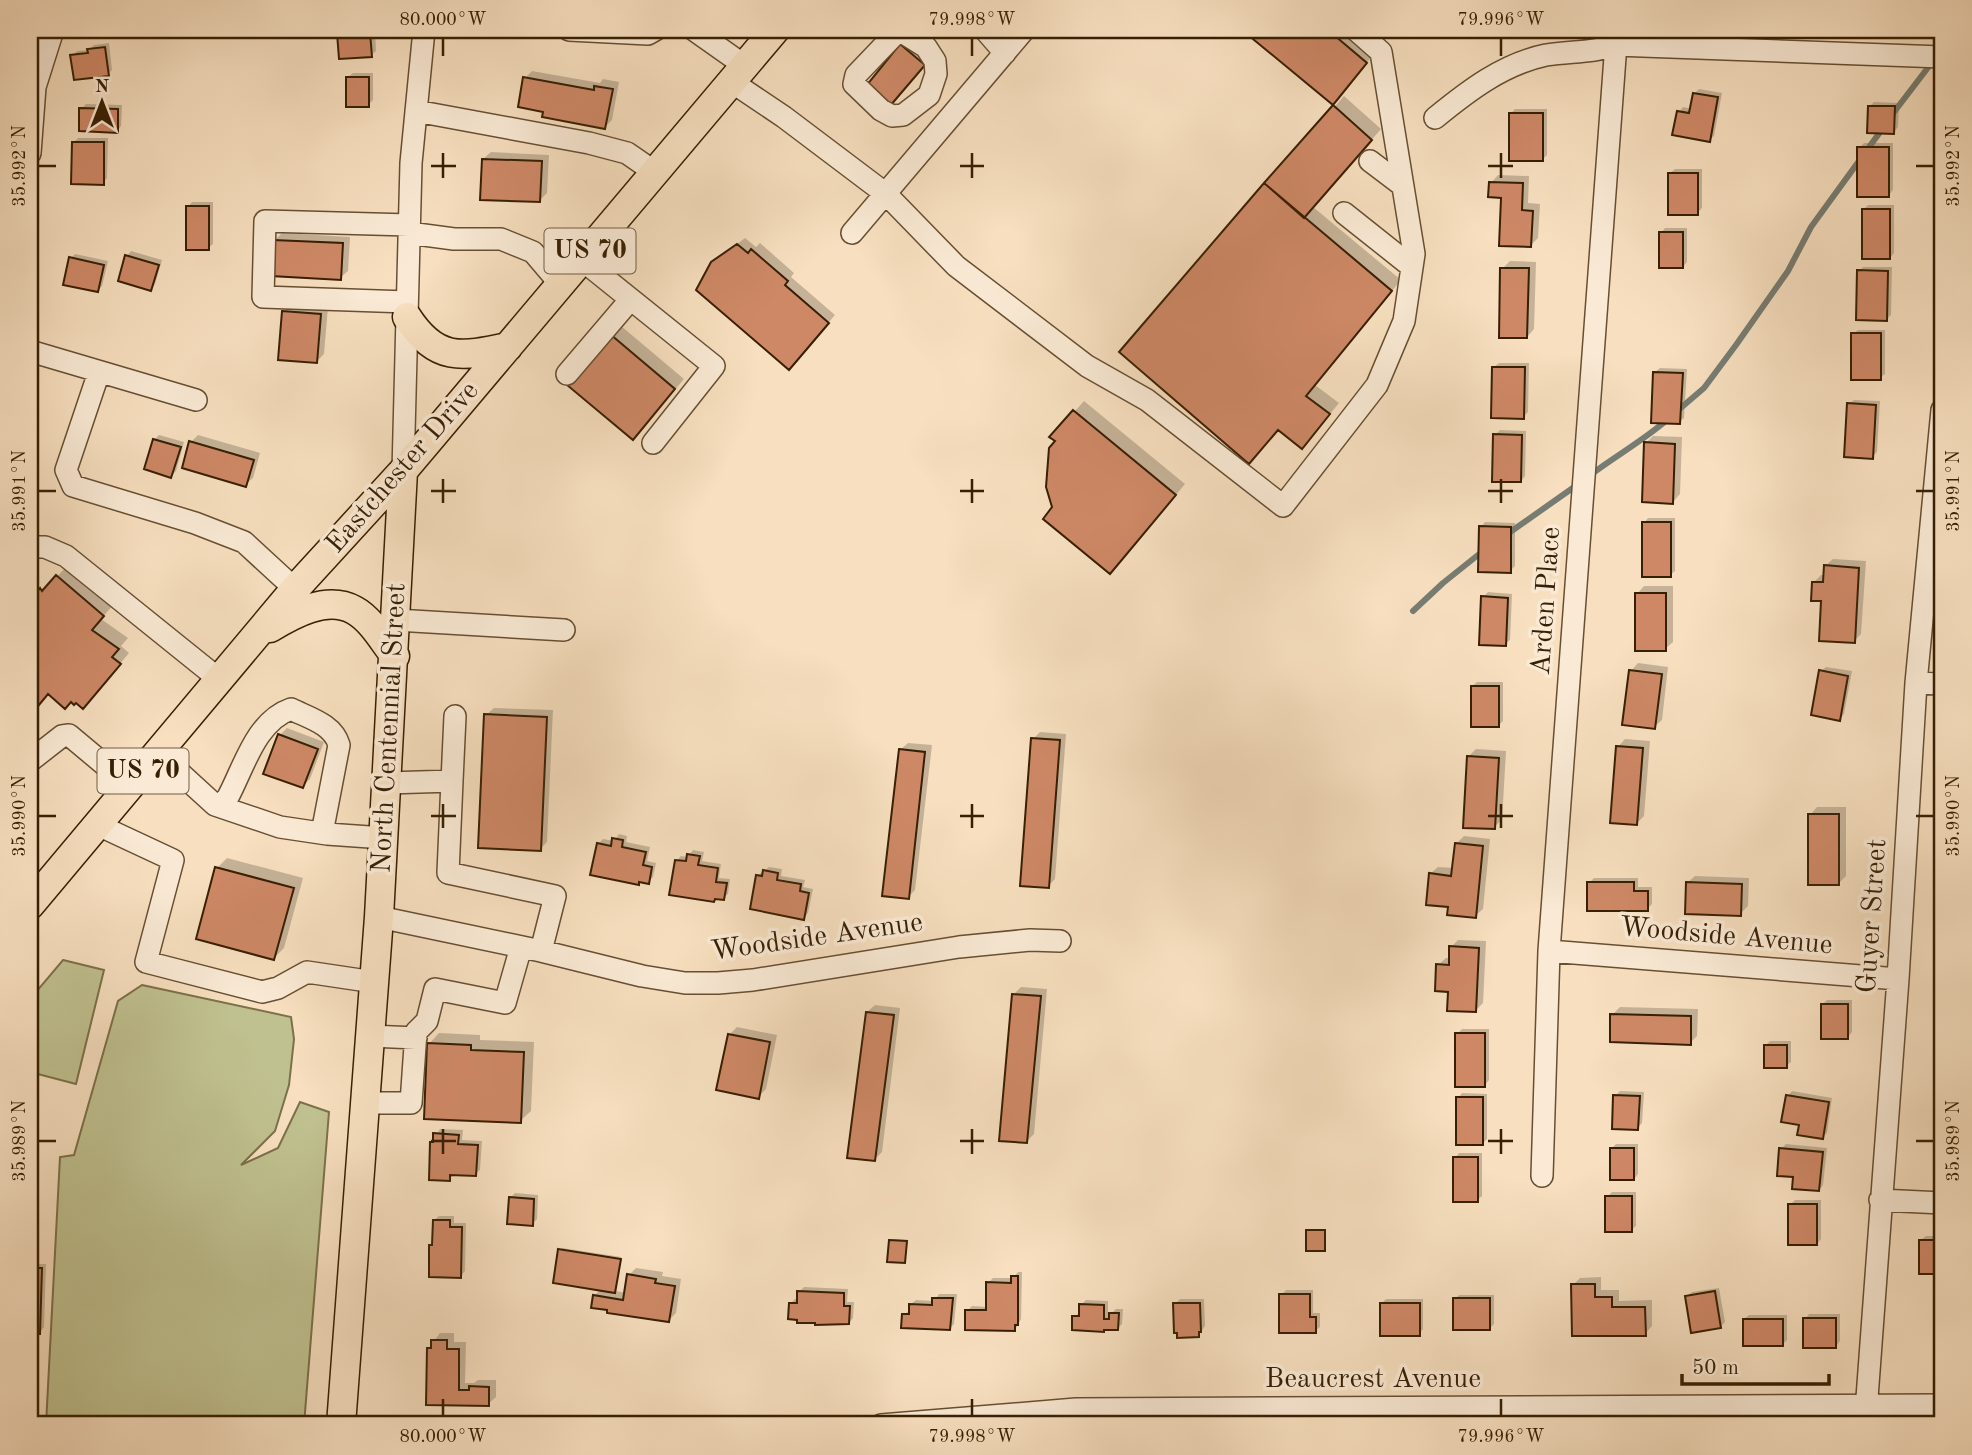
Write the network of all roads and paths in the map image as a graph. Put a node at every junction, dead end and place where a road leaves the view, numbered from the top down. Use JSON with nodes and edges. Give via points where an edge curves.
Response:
{"nodes":[{"id":1,"x":53,"y":30,"type":"edge"},
{"id":2,"x":424,"y":30,"type":"edge"},
{"id":3,"x":569,"y":30,"type":"edge"},
{"id":4,"x":655,"y":30,"type":"edge"},
{"id":5,"x":694,"y":30,"type":"edge"},
{"id":6,"x":775,"y":30,"type":"edge"},
{"id":7,"x":985,"y":30,"type":"edge"},
{"id":8,"x":1024,"y":30,"type":"edge"},
{"id":9,"x":1356,"y":30,"type":"edge"},
{"id":10,"x":1616,"y":37,"type":"edge"},
{"id":11,"x":1004,"y":52,"type":"junction"},
{"id":12,"x":1942,"y":57,"type":"edge"},
{"id":13,"x":738,"y":74,"type":"junction"},
{"id":14,"x":929,"y":95,"type":"dead end"},
{"id":15,"x":416,"y":111,"type":"junction"},
{"id":16,"x":954,"y":113,"type":"junction"},
{"id":17,"x":1435,"y":118,"type":"dead end"},
{"id":18,"x":30,"y":153,"type":"edge"},
{"id":19,"x":1370,"y":161,"type":"dead end"},
{"id":20,"x":656,"y":173,"type":"junction"},
{"id":21,"x":1403,"y":187,"type":"junction"},
{"id":22,"x":886,"y":194,"type":"junction"},
{"id":23,"x":1344,"y":213,"type":"dead end"},
{"id":24,"x":409,"y":229,"type":"junction"},
{"id":25,"x":852,"y":233,"type":"dead end"},
{"id":26,"x":582,"y":260,"type":"junction"},
{"id":27,"x":1412,"y":267,"type":"junction"},
{"id":28,"x":561,"y":285,"type":"junction"},
{"id":29,"x":630,"y":300,"type":"junction"},
{"id":30,"x":407,"y":309,"type":"junction"},
{"id":31,"x":508,"y":347,"type":"junction"},
{"id":32,"x":30,"y":351,"type":"edge"},
{"id":33,"x":99,"y":372,"type":"junction"},
{"id":34,"x":567,"y":373,"type":"dead end"},
{"id":35,"x":195,"y":400,"type":"dead end"},
{"id":36,"x":1942,"y":410,"type":"edge"},
{"id":37,"x":653,"y":443,"type":"dead end"},
{"id":38,"x":403,"y":471,"type":"junction"},
{"id":39,"x":30,"y":547,"type":"edge"},
{"id":40,"x":295,"y":589,"type":"junction"},
{"id":41,"x":396,"y":620,"type":"junction"},
{"id":42,"x":564,"y":630,"type":"dead end"},
{"id":43,"x":256,"y":636,"type":"junction"},
{"id":44,"x":394,"y":656,"type":"junction"},
{"id":45,"x":220,"y":680,"type":"junction"},
{"id":46,"x":1916,"y":683,"type":"junction"},
{"id":47,"x":1942,"y":684,"type":"edge"},
{"id":48,"x":455,"y":716,"type":"dead end"},
{"id":49,"x":158,"y":753,"type":"junction"},
{"id":50,"x":30,"y":761,"type":"edge"},
{"id":51,"x":452,"y":781,"type":"junction"},
{"id":52,"x":387,"y":783,"type":"junction"},
{"id":53,"x":130,"y":786,"type":"junction"},
{"id":54,"x":220,"y":806,"type":"junction"},
{"id":55,"x":98,"y":825,"type":"junction"},
{"id":56,"x":322,"y":833,"type":"junction"},
{"id":57,"x":384,"y":838,"type":"junction"},
{"id":58,"x":30,"y":905,"type":"edge"},
{"id":59,"x":379,"y":917,"type":"junction"},
{"id":60,"x":1060,"y":941,"type":"dead end"},
{"id":61,"x":531,"y":949,"type":"junction"},
{"id":62,"x":1549,"y":951,"type":"junction"},
{"id":63,"x":1898,"y":979,"type":"junction"},
{"id":64,"x":374,"y":982,"type":"junction"},
{"id":65,"x":370,"y":1036,"type":"junction"},
{"id":66,"x":416,"y":1038,"type":"junction"},
{"id":67,"x":365,"y":1103,"type":"junction"},
{"id":68,"x":1542,"y":1177,"type":"dead end"},
{"id":69,"x":1880,"y":1200,"type":"junction"},
{"id":70,"x":1942,"y":1203,"type":"edge"},
{"id":71,"x":1942,"y":1405,"type":"edge"},
{"id":72,"x":1522,"y":1416,"type":"edge"},
{"id":73,"x":1866,"y":1416,"type":"edge"},
{"id":74,"x":341,"y":1425,"type":"edge"},
{"id":75,"x":881,"y":1425,"type":"edge"}],
"edges":[{"from":1,"to":18,"type":"street","via":[[35,87]]},
{"from":2,"to":15,"type":"street","name":"North Centennial Street"},
{"from":3,"to":4,"type":"street","via":[[648,34]]},
{"from":5,"to":13,"type":"street"},
{"from":6,"to":13,"type":"main road","name":"Eastchester Drive","number":"US 70"},
{"from":7,"to":11,"type":"street"},
{"from":8,"to":11,"type":"street"},
{"from":9,"to":21,"type":"street","via":[[1381,52]]},
{"from":10,"to":12,"type":"street"},
{"from":10,"to":17,"type":"street","via":[[1602,50],[1545,55],[1504,70],[1474,85]]},
{"from":10,"to":62,"type":"street","name":"Arden Place"},
{"from":11,"to":16,"type":"street"},
{"from":13,"to":20,"type":"main road","name":"Eastchester Drive","number":"US 70"},
{"from":13,"to":22,"type":"street","via":[[784,117]]},
{"from":14,"to":16,"type":"street"},
{"from":15,"to":20,"type":"street","via":[[589,143],[627,153]]},
{"from":15,"to":24,"type":"street","name":"North Centennial Street"},
{"from":16,"to":22,"type":"street"},
{"from":19,"to":21,"type":"street"},
{"from":20,"to":26,"type":"main road","name":"Eastchester Drive","number":"US 70"},
{"from":21,"to":27,"type":"street"},
{"from":22,"to":25,"type":"street"},
{"from":22,"to":27,"type":"street","via":[[956,266],[1087,366],[1147,400],[1283,506],[1377,384],[1404,321]]},
{"from":23,"to":27,"type":"street"},
{"from":24,"to":28,"type":"street","via":[[454,239],[501,239],[533,252]]},
{"from":24,"to":30,"type":"street","name":"North Centennial Street"},
{"from":24,"to":30,"type":"street","via":[[265,221],[263,297]]},
{"from":26,"to":28,"type":"main road","name":"Eastchester Drive","number":"US 70"},
{"from":26,"to":29,"type":"street"},
{"from":28,"to":31,"type":"main road","name":"Eastchester Drive","number":"US 70"},
{"from":29,"to":34,"type":"street"},
{"from":29,"to":37,"type":"street","via":[[714,366]]},
{"from":30,"to":31,"type":"main road","via":[[426,342],[454,355]]},
{"from":30,"to":38,"type":"street","name":"North Centennial Street"},
{"from":31,"to":38,"type":"main road","name":"Eastchester Drive","number":"US 70"},
{"from":32,"to":33,"type":"street"},
{"from":33,"to":35,"type":"street"},
{"from":33,"to":40,"type":"street","via":[[66,470],[73,486],[244,542]]},
{"from":36,"to":46,"type":"street","name":"Guyer Street"},
{"from":38,"to":40,"type":"main road","name":"Eastchester Drive","number":"US 70"},
{"from":38,"to":41,"type":"main road","name":"North Centennial Street"},
{"from":39,"to":45,"type":"street","via":[[45,547],[66,556]]},
{"from":40,"to":43,"type":"main road","name":"Eastchester Drive","number":"US 70"},
{"from":41,"to":42,"type":"street"},
{"from":41,"to":44,"type":"main road","name":"North Centennial Street"},
{"from":43,"to":44,"type":"main road","via":[[296,612],[335,604],[360,615]]},
{"from":43,"to":45,"type":"main road","name":"Eastchester Drive","number":"US 70"},
{"from":44,"to":52,"type":"main road","name":"North Centennial Street"},
{"from":45,"to":49,"type":"main road","name":"Eastchester Drive","number":"US 70"},
{"from":46,"to":47,"type":"street"},
{"from":46,"to":63,"type":"street","name":"Guyer Street"},
{"from":48,"to":51,"type":"street"},
{"from":49,"to":53,"type":"main road","name":"Eastchester Drive","number":"US 70"},
{"from":49,"to":54,"type":"street"},
{"from":50,"to":53,"type":"street","via":[[62,736],[69,736]]},
{"from":51,"to":52,"type":"street"},
{"from":51,"to":61,"type":"street","via":[[448,873],[555,896]]},
{"from":52,"to":57,"type":"main road","name":"North Centennial Street"},
{"from":53,"to":55,"type":"main road","name":"Eastchester Drive","number":"US 70"},
{"from":54,"to":56,"type":"street","via":[[280,827]]},
{"from":54,"to":56,"type":"street","via":[[265,727],[277,714],[291,709],[322,724],[339,745]]},
{"from":55,"to":58,"type":"main road","name":"Eastchester Drive","number":"US 70"},
{"from":55,"to":64,"type":"street","via":[[173,860],[146,962],[262,992],[307,972]]},
{"from":56,"to":57,"type":"street"},
{"from":57,"to":59,"type":"main road","name":"North Centennial Street"},
{"from":59,"to":61,"type":"street","name":"Woodside Avenue"},
{"from":59,"to":64,"type":"main road","name":"North Centennial Street"},
{"from":60,"to":61,"type":"street","name":"Woodside Avenue","via":[[959,947],[718,983],[642,976]]},
{"from":61,"to":66,"type":"street","via":[[505,1003],[435,989],[427,1021]]},
{"from":62,"to":63,"type":"street","name":"Woodside Avenue"},
{"from":62,"to":68,"type":"street","name":"Arden Place"},
{"from":63,"to":69,"type":"street","name":"Guyer Street"},
{"from":64,"to":65,"type":"main road","name":"North Centennial Street"},
{"from":65,"to":66,"type":"street"},
{"from":65,"to":67,"type":"main road","name":"North Centennial Street"},
{"from":66,"to":67,"type":"street","via":[[411,1103]]},
{"from":67,"to":74,"type":"main road","name":"North Centennial Street"},
{"from":69,"to":70,"type":"street"},
{"from":69,"to":73,"type":"street","name":"Guyer Street"},
{"from":71,"to":73,"type":"street","name":"Beaucrest Avenue"},
{"from":72,"to":73,"type":"street","name":"Beaucrest Avenue"},
{"from":72,"to":75,"type":"street","name":"Beaucrest Avenue","via":[[1076,1409]]}]}
